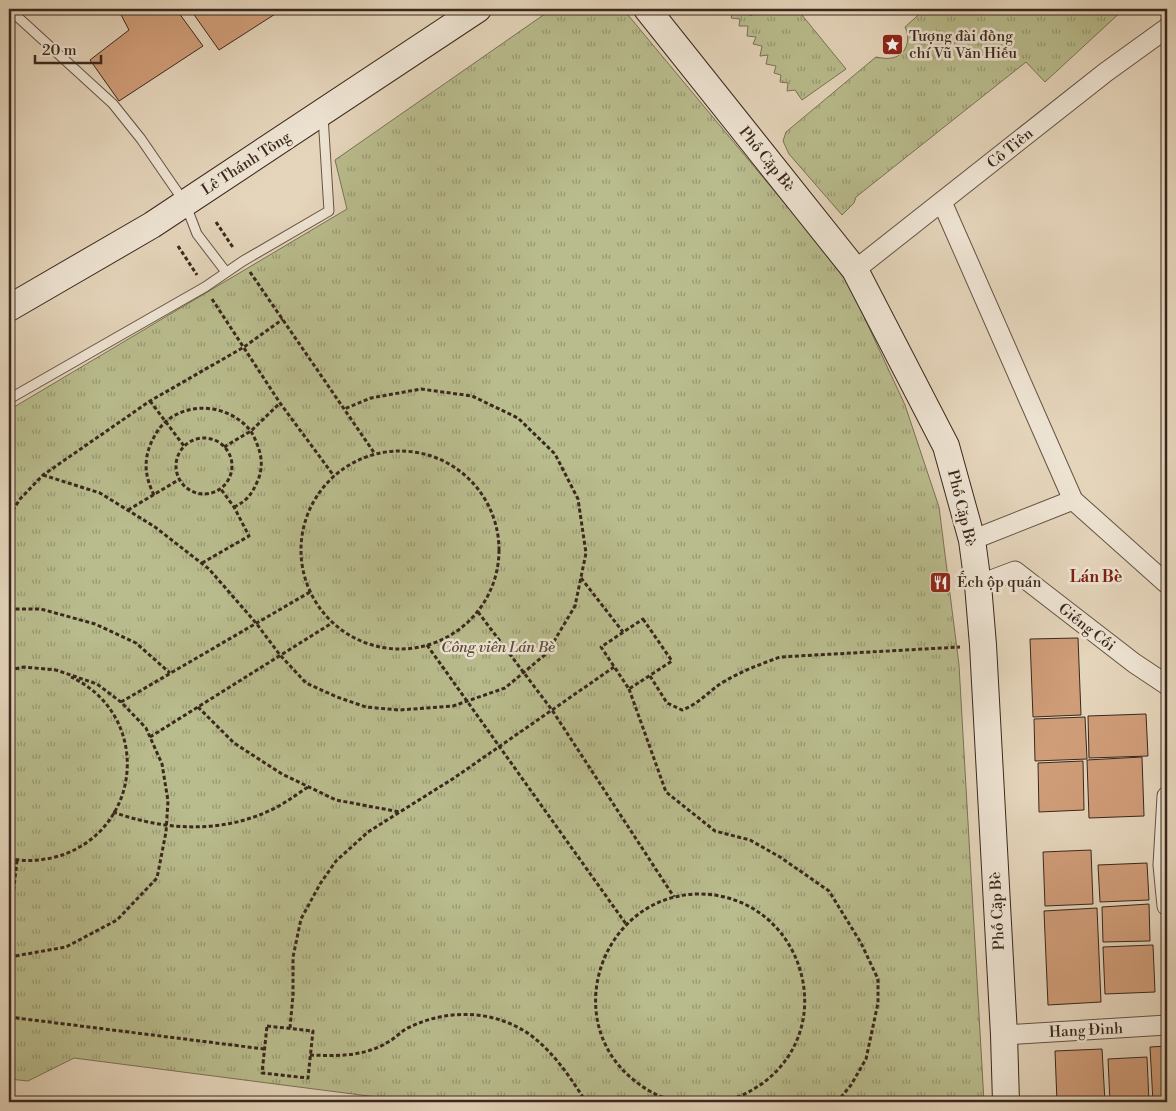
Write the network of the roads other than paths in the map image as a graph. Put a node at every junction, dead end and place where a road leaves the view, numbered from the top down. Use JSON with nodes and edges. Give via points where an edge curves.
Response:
{"nodes":[{"id":1,"x":9,"y":9,"type":"edge"},
{"id":2,"x":478,"y":9,"type":"edge"},
{"id":3,"x":647,"y":9,"type":"edge"},
{"id":4,"x":1167,"y":28,"type":"edge"},
{"id":5,"x":323,"y":113,"type":"junction"},
{"id":6,"x":942,"y":202,"type":"junction"},
{"id":7,"x":185,"y":203,"type":"junction"},
{"id":8,"x":855,"y":270,"type":"junction"},
{"id":9,"x":226,"y":272,"type":"junction"},
{"id":10,"x":9,"y":308,"type":"edge"},
{"id":11,"x":9,"y":399,"type":"edge"},
{"id":12,"x":1074,"y":500,"type":"junction"},
{"id":13,"x":972,"y":540,"type":"junction"},
{"id":14,"x":1167,"y":584,"type":"edge"},
{"id":15,"x":978,"y":585,"type":"junction"},
{"id":16,"x":1167,"y":685,"type":"edge"},
{"id":17,"x":1167,"y":796,"type":"edge"},
{"id":18,"x":1165,"y":864,"type":"edge"},
{"id":19,"x":1167,"y":906,"type":"edge"},
{"id":20,"x":1167,"y":1025,"type":"edge"},
{"id":21,"x":1004,"y":1035,"type":"junction"},
{"id":22,"x":1006,"y":1102,"type":"edge"}],
"edges":[{"from":1,"to":7,"type":"lane","via":[[113,104]]},
{"from":2,"to":5,"type":"street","name":"Lê Thánh Tông"},
{"from":3,"to":8,"type":"street","name":"Phố Cặp Bè"},
{"from":4,"to":6,"type":"street","name":"Cô Tiên","via":[[1106,72]]},
{"from":5,"to":7,"type":"street","name":"Lê Thánh Tông"},
{"from":5,"to":9,"type":"lane","via":[[329,211]]},
{"from":6,"to":8,"type":"street","name":"Cô Tiên"},
{"from":6,"to":12,"type":"street"},
{"from":7,"to":9,"type":"lane","via":[[197,234]]},
{"from":7,"to":10,"type":"street","name":"Lê Thánh Tông"},
{"from":8,"to":13,"type":"street","name":"Phố Cặp Bè","via":[[946,446]]},
{"from":9,"to":11,"type":"lane"},
{"from":12,"to":13,"type":"street"},
{"from":12,"to":14,"type":"street"},
{"from":13,"to":15,"type":"street","name":"Phố Cặp Bè"},
{"from":15,"to":16,"type":"street","name":"Giếng Cối","via":[[1015,571],[1134,664]]},
{"from":15,"to":21,"type":"street","name":"Phố Cặp Bè"},
{"from":17,"to":18,"type":"street"},
{"from":18,"to":19,"type":"street"},
{"from":20,"to":21,"type":"street","name":"Hang Đinh"},
{"from":21,"to":22,"type":"street","name":"Phố Cặp Bè"}]}
